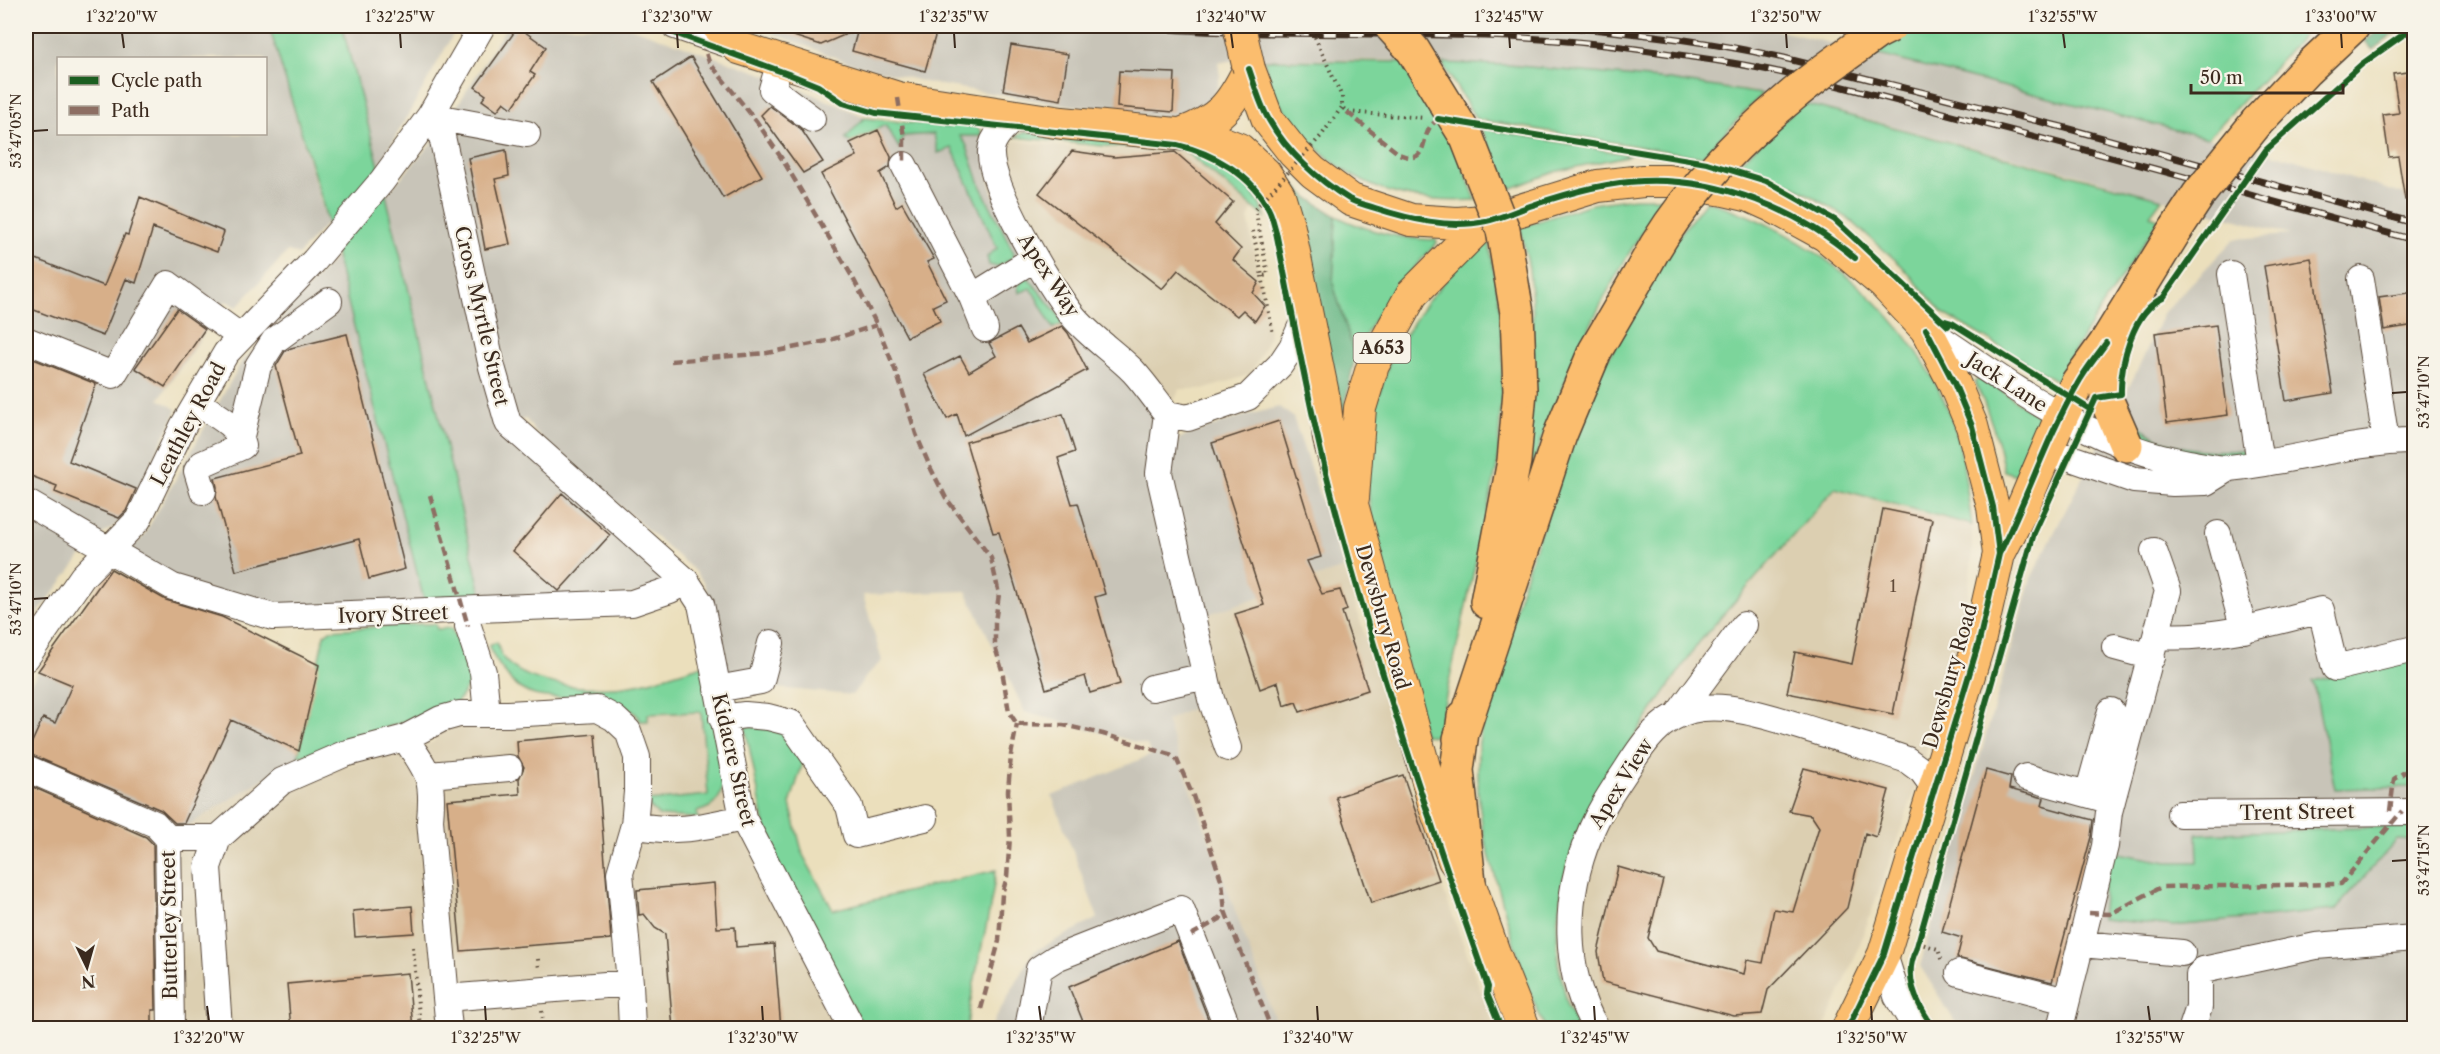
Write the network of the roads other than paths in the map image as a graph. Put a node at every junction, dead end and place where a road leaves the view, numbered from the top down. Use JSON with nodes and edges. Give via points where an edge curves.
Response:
{"nodes":[{"id":1,"x":482,"y":26,"type":"edge"},
{"id":2,"x":675,"y":26,"type":"edge"},
{"id":3,"x":1239,"y":26,"type":"edge"},
{"id":4,"x":1391,"y":26,"type":"edge"},
{"id":5,"x":1890,"y":26,"type":"edge"},
{"id":6,"x":2353,"y":26,"type":"edge"},
{"id":7,"x":728,"y":37,"type":"edge"},
{"id":8,"x":780,"y":60,"type":"junction"},
{"id":9,"x":1249,"y":69,"type":"junction"},
{"id":10,"x":430,"y":116,"type":"junction"},
{"id":11,"x":1018,"y":116,"type":"junction"},
{"id":12,"x":812,"y":119,"type":"dead end"},
{"id":13,"x":527,"y":134,"type":"dead end"},
{"id":14,"x":1181,"y":134,"type":"junction"},
{"id":15,"x":904,"y":165,"type":"dead end"},
{"id":16,"x":1485,"y":221,"type":"junction"},
{"id":17,"x":1035,"y":258,"type":"junction"},
{"id":18,"x":2231,"y":274,"type":"dead end"},
{"id":19,"x":2361,"y":279,"type":"dead end"},
{"id":20,"x":972,"y":297,"type":"junction"},
{"id":21,"x":329,"y":301,"type":"dead end"},
{"id":22,"x":1306,"y":315,"type":"junction"},
{"id":23,"x":1926,"y":329,"type":"junction"},
{"id":24,"x":985,"y":330,"type":"dead end"},
{"id":25,"x":241,"y":337,"type":"junction"},
{"id":26,"x":26,"y":340,"type":"edge"},
{"id":27,"x":2106,"y":343,"type":"junction"},
{"id":28,"x":196,"y":402,"type":"junction"},
{"id":29,"x":1167,"y":414,"type":"junction"},
{"id":30,"x":2061,"y":417,"type":"junction"},
{"id":31,"x":241,"y":436,"type":"junction"},
{"id":32,"x":2386,"y":441,"type":"junction"},
{"id":33,"x":2415,"y":441,"type":"edge"},
{"id":34,"x":2126,"y":445,"type":"junction"},
{"id":35,"x":2044,"y":456,"type":"junction"},
{"id":36,"x":2260,"y":463,"type":"junction"},
{"id":37,"x":2227,"y":469,"type":"junction"},
{"id":38,"x":203,"y":491,"type":"dead end"},
{"id":39,"x":26,"y":502,"type":"edge"},
{"id":40,"x":1353,"y":508,"type":"junction"},
{"id":41,"x":2218,"y":534,"type":"dead end"},
{"id":42,"x":111,"y":551,"type":"junction"},
{"id":43,"x":2154,"y":551,"type":"dead end"},
{"id":44,"x":1999,"y":554,"type":"junction"},
{"id":45,"x":686,"y":581,"type":"junction"},
{"id":46,"x":476,"y":618,"type":"junction"},
{"id":47,"x":1744,"y":625,"type":"dead end"},
{"id":48,"x":2244,"y":630,"type":"junction"},
{"id":49,"x":771,"y":643,"type":"dead end"},
{"id":50,"x":2115,"y":647,"type":"dead end"},
{"id":51,"x":2155,"y":647,"type":"junction"},
{"id":52,"x":2415,"y":649,"type":"edge"},
{"id":53,"x":26,"y":658,"type":"edge"},
{"id":54,"x":1709,"y":672,"type":"junction"},
{"id":55,"x":1206,"y":676,"type":"junction"},
{"id":56,"x":1152,"y":688,"type":"dead end"},
{"id":57,"x":717,"y":689,"type":"junction"},
{"id":58,"x":1726,"y":708,"type":"junction"},
{"id":59,"x":2111,"y":711,"type":"dead end"},
{"id":60,"x":487,"y":714,"type":"junction"},
{"id":61,"x":1678,"y":714,"type":"junction"},
{"id":62,"x":722,"y":718,"type":"junction"},
{"id":63,"x":405,"y":738,"type":"junction"},
{"id":64,"x":1460,"y":739,"type":"junction"},
{"id":65,"x":1228,"y":748,"type":"dead end"},
{"id":66,"x":26,"y":768,"type":"edge"},
{"id":67,"x":509,"y":768,"type":"dead end"},
{"id":68,"x":429,"y":775,"type":"junction"},
{"id":69,"x":2026,"y":777,"type":"dead end"},
{"id":70,"x":1935,"y":789,"type":"junction"},
{"id":71,"x":2100,"y":798,"type":"junction"},
{"id":72,"x":2415,"y":812,"type":"edge"},
{"id":73,"x":2180,"y":813,"type":"dead end"},
{"id":74,"x":743,"y":818,"type":"junction"},
{"id":75,"x":925,"y":818,"type":"dead end"},
{"id":76,"x":634,"y":825,"type":"junction"},
{"id":77,"x":168,"y":837,"type":"junction"},
{"id":78,"x":218,"y":838,"type":"junction"},
{"id":79,"x":1469,"y":882,"type":"junction"},
{"id":80,"x":2415,"y":938,"type":"edge"},
{"id":81,"x":2081,"y":944,"type":"junction"},
{"id":82,"x":2182,"y":953,"type":"dead end"},
{"id":83,"x":1884,"y":954,"type":"junction"},
{"id":84,"x":1959,"y":973,"type":"road end"},
{"id":85,"x":630,"y":983,"type":"junction"},
{"id":86,"x":446,"y":998,"type":"junction"},
{"id":87,"x":2066,"y":1002,"type":"junction"},
{"id":88,"x":1846,"y":1025,"type":"edge"},
{"id":89,"x":171,"y":1029,"type":"edge"},
{"id":90,"x":219,"y":1029,"type":"edge"},
{"id":91,"x":449,"y":1029,"type":"edge"},
{"id":92,"x":632,"y":1029,"type":"edge"},
{"id":93,"x":852,"y":1029,"type":"edge"},
{"id":94,"x":1028,"y":1029,"type":"edge"},
{"id":95,"x":1228,"y":1029,"type":"edge"},
{"id":96,"x":1524,"y":1029,"type":"edge"},
{"id":97,"x":1596,"y":1029,"type":"edge"},
{"id":98,"x":1916,"y":1029,"type":"edge"},
{"id":99,"x":2060,"y":1029,"type":"edge"},
{"id":100,"x":2192,"y":1029,"type":"edge"}],
"edges":[{"from":1,"to":10,"type":"street"},
{"from":2,"to":7,"type":"street"},
{"from":3,"to":9,"type":"main road","name":"Dewsbury Road","number":"A653","bridge":true},
{"from":4,"to":64,"type":"highway","bridge":true,"via":[[1413,50],[1467,138],[1503,230],[1517,313],[1520,391],[1514,461]]},
{"from":5,"to":64,"type":"highway","bridge":true,"via":[[1795,93],[1737,145],[1658,241],[1595,351],[1560,435]]},
{"from":6,"to":27,"type":"highway","bridge":true,"via":[[2257,122],[2199,194]]},
{"from":7,"to":8,"type":"main road","number":"A653"},
{"from":8,"to":11,"type":"main road","number":"A653","via":[[898,98]]},
{"from":8,"to":12,"type":"street","via":[[772,89]]},
{"from":9,"to":14,"type":"main road","number":"A653","via":[[1234,99],[1206,125]]},
{"from":9,"to":16,"type":"main road","name":"Dewsbury Road","number":"A653","via":[[1268,120],[1313,172],[1350,200],[1411,220]]},
{"from":10,"to":13,"type":"street"},
{"from":10,"to":25,"type":"street","name":"Leathley Road","via":[[382,181]]},
{"from":10,"to":45,"type":"street","name":"Cross Myrtle Street","via":[[441,132],[492,367],[508,423]]},
{"from":11,"to":14,"type":"main road","number":"A653"},
{"from":11,"to":17,"type":"street","name":"Apex Way","via":[[1004,126],[990,150],[1000,189]]},
{"from":14,"to":22,"type":"main road","name":"Dewsbury Road","number":"A653","via":[[1208,137],[1239,149],[1265,173],[1269,200],[1289,228]]},
{"from":15,"to":20,"type":"street"},
{"from":16,"to":23,"type":"main road","name":"Dewsbury Road","number":"A653","via":[[1598,186],[1643,181],[1668,181],[1750,196],[1825,235],[1884,284]]},
{"from":16,"to":40,"type":"main road","number":"A653","via":[[1412,294],[1373,365],[1360,408]]},
{"from":17,"to":20,"type":"street"},
{"from":17,"to":29,"type":"street","name":"Apex Way","via":[[1072,316],[1134,372]]},
{"from":18,"to":36,"type":"street"},
{"from":19,"to":32,"type":"street"},
{"from":20,"to":24,"type":"street"},
{"from":21,"to":31,"type":"street","via":[[274,341],[258,366]]},
{"from":22,"to":29,"type":"street","via":[[1280,365],[1248,397],[1188,418]]},
{"from":22,"to":40,"type":"main road","name":"Dewsbury Road","number":"A653","via":[[1329,439]]},
{"from":23,"to":30,"type":"street","name":"Jack Lane"},
{"from":23,"to":44,"type":"main road","name":"Dewsbury Road","number":"A653","via":[[1972,426],[1993,507]]},
{"from":25,"to":26,"type":"street","via":[[168,284],[112,375]]},
{"from":25,"to":28,"type":"street","name":"Leathley Road","via":[[226,353]]},
{"from":27,"to":30,"type":"highway","via":[[2078,382]]},
{"from":27,"to":34,"type":"highway","via":[[2107,401]]},
{"from":28,"to":31,"type":"street"},
{"from":28,"to":42,"type":"street","name":"Leathley Road","via":[[138,519]]},
{"from":29,"to":55,"type":"street","via":[[1160,473]]},
{"from":30,"to":34,"type":"street","name":"Jack Lane"},
{"from":30,"to":35,"type":"main road"},
{"from":31,"to":38,"type":"street","via":[[243,446],[202,464],[197,471]]},
{"from":32,"to":33,"type":"street","name":"Jack Lane"},
{"from":32,"to":36,"type":"street","name":"Jack Lane"},
{"from":34,"to":37,"type":"street","name":"Jack Lane","via":[[2168,459]]},
{"from":35,"to":37,"type":"street","name":"Jack Lane","via":[[2068,457],[2134,480],[2173,483],[2206,482]]},
{"from":35,"to":44,"type":"main road"},
{"from":36,"to":37,"type":"street","name":"Jack Lane"},
{"from":39,"to":42,"type":"street","name":"Ivory Street"},
{"from":40,"to":79,"type":"main road","name":"Dewsbury Road","number":"A653","via":[[1435,807],[1454,860]]},
{"from":41,"to":48,"type":"street"},
{"from":42,"to":46,"type":"street","name":"Ivory Street","via":[[173,587],[273,617],[427,612]]},
{"from":42,"to":53,"type":"street","name":"Leathley Road","via":[[83,576]]},
{"from":43,"to":51,"type":"street","via":[[2168,591]]},
{"from":44,"to":70,"type":"main road","name":"Dewsbury Road","number":"A653"},
{"from":45,"to":46,"type":"street","name":"Ivory Street","via":[[632,603]]},
{"from":45,"to":57,"type":"street","name":"Kidacre Street","via":[[701,604]]},
{"from":46,"to":60,"type":"street"},
{"from":47,"to":54,"type":"street"},
{"from":48,"to":51,"type":"street","via":[[2177,638]]},
{"from":48,"to":52,"type":"street","via":[[2321,610],[2335,668]]},
{"from":49,"to":57,"type":"street","via":[[761,681]]},
{"from":50,"to":51,"type":"street"},
{"from":51,"to":71,"type":"street"},
{"from":54,"to":58,"type":"street","via":[[1708,685],[1713,696]]},
{"from":54,"to":61,"type":"street"},
{"from":55,"to":56,"type":"street"},
{"from":55,"to":65,"type":"street"},
{"from":57,"to":62,"type":"street","name":"Kidacre Street"},
{"from":58,"to":61,"type":"street","name":"Apex View"},
{"from":58,"to":70,"type":"street","name":"Apex View","via":[[1776,719],[1907,760],[1922,771]]},
{"from":59,"to":71,"type":"street"},
{"from":60,"to":63,"type":"street","via":[[459,714],[441,719]]},
{"from":60,"to":76,"type":"street","via":[[597,709],[614,718],[628,731],[637,757]]},
{"from":61,"to":97,"type":"street","name":"Apex View","via":[[1645,742],[1619,781],[1589,835],[1576,874],[1570,911],[1572,951],[1580,989]]},
{"from":62,"to":74,"type":"street","name":"Kidacre Street"},
{"from":62,"to":75,"type":"street","via":[[745,715],[791,723],[849,806],[856,835]]},
{"from":63,"to":68,"type":"street"},
{"from":63,"to":78,"type":"street","via":[[344,754],[282,781]]},
{"from":64,"to":79,"type":"highway","via":[[1457,770]]},
{"from":66,"to":77,"type":"street","name":"Butterley Street","via":[[155,824]]},
{"from":67,"to":68,"type":"street"},
{"from":68,"to":86,"type":"street"},
{"from":69,"to":71,"type":"street"},
{"from":70,"to":83,"type":"main road","name":"Dewsbury Road","number":"A653"},
{"from":71,"to":81,"type":"street","via":[[2105,846]]},
{"from":72,"to":73,"type":"street","name":"Trent Street"},
{"from":74,"to":76,"type":"street","via":[[674,831]]},
{"from":74,"to":93,"type":"street","name":"Kidacre Street"},
{"from":76,"to":85,"type":"street","via":[[620,873]]},
{"from":77,"to":78,"type":"street"},
{"from":77,"to":89,"type":"street","name":"Butterley Street"},
{"from":78,"to":90,"type":"street","via":[[208,867]]},
{"from":79,"to":96,"type":"main road","name":"Dewsbury Road","number":"A653"},
{"from":80,"to":100,"type":"street","via":[[2316,946],[2202,970],[2199,1007]]},
{"from":81,"to":82,"type":"street"},
{"from":81,"to":87,"type":"street"},
{"from":83,"to":88,"type":"main road","name":"Dewsbury Road","number":"A653"},
{"from":83,"to":98,"type":"street","via":[[1898,996]]},
{"from":84,"to":87,"type":"street"},
{"from":85,"to":86,"type":"street"},
{"from":85,"to":92,"type":"street"},
{"from":86,"to":91,"type":"street"},
{"from":87,"to":99,"type":"street"},
{"from":94,"to":95,"type":"street","via":[[1039,969],[1056,958],[1181,909]]}]}
